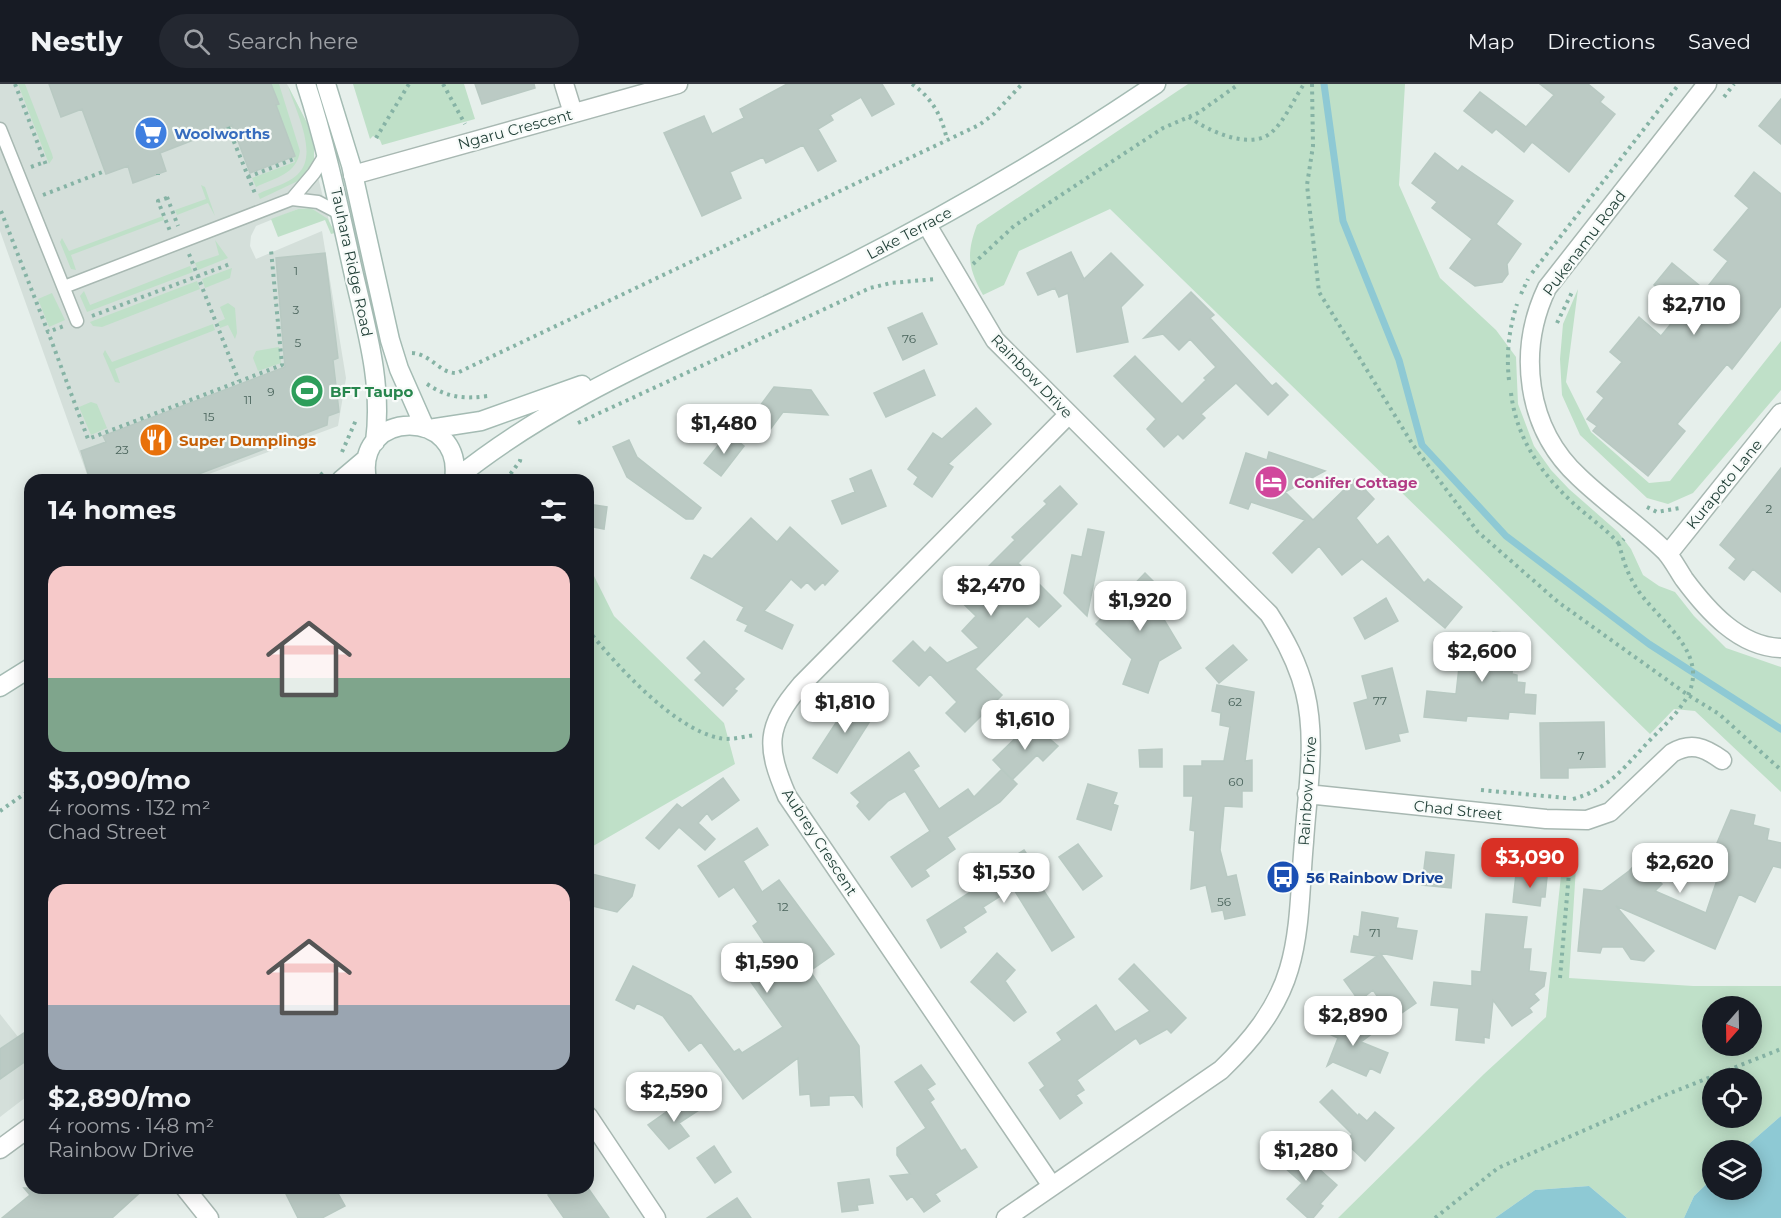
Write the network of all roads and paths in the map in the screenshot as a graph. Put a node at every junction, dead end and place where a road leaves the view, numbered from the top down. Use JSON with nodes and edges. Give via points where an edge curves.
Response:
{"nodes":[{"id":1,"x":15,"y":84,"type":"edge"},
{"id":2,"x":306,"y":84,"type":"edge"},
{"id":3,"x":326,"y":84,"type":"edge"},
{"id":4,"x":409,"y":84,"type":"edge"},
{"id":5,"x":442,"y":84,"type":"edge"},
{"id":6,"x":564,"y":84,"type":"edge"},
{"id":7,"x":678,"y":84,"type":"edge"},
{"id":8,"x":912,"y":84,"type":"edge"},
{"id":9,"x":1022,"y":84,"type":"edge"},
{"id":10,"x":1156,"y":84,"type":"edge"},
{"id":11,"x":1239,"y":84,"type":"edge"},
{"id":12,"x":1304,"y":84,"type":"edge"},
{"id":13,"x":1312,"y":84,"type":"edge"},
{"id":14,"x":1678,"y":84,"type":"edge"},
{"id":15,"x":1707,"y":84,"type":"edge"},
{"id":16,"x":1734,"y":84,"type":"edge"},
{"id":17,"x":1720,"y":102,"type":"dead end"},
{"id":18,"x":573,"y":113,"type":"junction"},
{"id":19,"x":1189,"y":117,"type":"junction"},
{"id":20,"x":465,"y":124,"type":"dead end"},
{"id":21,"x":228,"y":127,"type":"dead end"},
{"id":22,"x":0,"y":129,"type":"edge"},
{"id":23,"x":376,"y":138,"type":"dead end"},
{"id":24,"x":947,"y":140,"type":"junction"},
{"id":25,"x":327,"y":152,"type":"junction"},
{"id":26,"x":294,"y":159,"type":"dead end"},
{"id":27,"x":46,"y":165,"type":"dead end"},
{"id":28,"x":105,"y":171,"type":"dead end"},
{"id":29,"x":353,"y":175,"type":"junction"},
{"id":30,"x":248,"y":177,"type":"junction"},
{"id":31,"x":42,"y":196,"type":"dead end"},
{"id":32,"x":292,"y":199,"type":"junction"},
{"id":33,"x":257,"y":200,"type":"dead end"},
{"id":34,"x":2,"y":211,"type":"edge"},
{"id":35,"x":341,"y":214,"type":"junction"},
{"id":36,"x":927,"y":225,"type":"junction"},
{"id":37,"x":180,"y":230,"type":"joint"},
{"id":38,"x":271,"y":250,"type":"dead end"},
{"id":39,"x":188,"y":251,"type":"dead end"},
{"id":40,"x":230,"y":264,"type":"dead end"},
{"id":41,"x":198,"y":276,"type":"junction"},
{"id":42,"x":958,"y":280,"type":"junction"},
{"id":43,"x":1576,"y":284,"type":"dead end"},
{"id":44,"x":64,"y":286,"type":"junction"},
{"id":45,"x":77,"y":321,"type":"junction"},
{"id":46,"x":1556,"y":329,"type":"dead end"},
{"id":47,"x":50,"y":337,"type":"dead end"},
{"id":48,"x":407,"y":342,"type":"dead end"},
{"id":49,"x":411,"y":353,"type":"junction"},
{"id":50,"x":651,"y":360,"type":"junction"},
{"id":51,"x":416,"y":362,"type":"dead end"},
{"id":52,"x":423,"y":377,"type":"dead end"},
{"id":53,"x":239,"y":381,"type":"junction"},
{"id":54,"x":493,"y":395,"type":"dead end"},
{"id":55,"x":1781,"y":413,"type":"edge"},
{"id":56,"x":1068,"y":415,"type":"junction"},
{"id":57,"x":357,"y":418,"type":"dead end"},
{"id":58,"x":577,"y":423,"type":"dead end"},
{"id":59,"x":427,"y":428,"type":"junction"},
{"id":60,"x":518,"y":449,"type":"dead end"},
{"id":61,"x":371,"y":450,"type":"junction"},
{"id":62,"x":337,"y":459,"type":"dead end"},
{"id":63,"x":325,"y":471,"type":"dead end"},
{"id":64,"x":322,"y":474,"type":"edge"},
{"id":65,"x":347,"y":474,"type":"edge"},
{"id":66,"x":368,"y":474,"type":"edge"},
{"id":67,"x":454,"y":474,"type":"edge"},
{"id":68,"x":462,"y":474,"type":"edge"},
{"id":69,"x":510,"y":474,"type":"edge"},
{"id":70,"x":1646,"y":506,"type":"dead end"},
{"id":71,"x":1702,"y":511,"type":"junction"},
{"id":72,"x":1635,"y":524,"type":"junction"},
{"id":73,"x":1619,"y":544,"type":"junction"},
{"id":74,"x":1668,"y":554,"type":"junction"},
{"id":75,"x":594,"y":637,"type":"edge"},
{"id":76,"x":1781,"y":648,"type":"edge"},
{"id":77,"x":24,"y":672,"type":"edge"},
{"id":78,"x":0,"y":687,"type":"edge"},
{"id":79,"x":1688,"y":695,"type":"junction"},
{"id":80,"x":772,"y":736,"type":"junction"},
{"id":81,"x":1722,"y":760,"type":"dead end"},
{"id":82,"x":1781,"y":770,"type":"edge"},
{"id":83,"x":1471,"y":789,"type":"dead end"},
{"id":84,"x":24,"y":794,"type":"edge"},
{"id":85,"x":1307,"y":794,"type":"junction"},
{"id":86,"x":0,"y":811,"type":"edge"},
{"id":87,"x":1573,"y":820,"type":"junction"},
{"id":88,"x":1560,"y":978,"type":"dead end"},
{"id":89,"x":1781,"y":1049,"type":"edge"},
{"id":90,"x":594,"y":1125,"type":"edge"},
{"id":91,"x":24,"y":1131,"type":"edge"},
{"id":92,"x":0,"y":1149,"type":"edge"},
{"id":93,"x":1052,"y":1186,"type":"junction"},
{"id":94,"x":189,"y":1194,"type":"edge"},
{"id":95,"x":209,"y":1218,"type":"edge"},
{"id":96,"x":656,"y":1218,"type":"edge"},
{"id":97,"x":1006,"y":1218,"type":"edge"},
{"id":98,"x":1435,"y":1218,"type":"edge"}],
"edges":[{"from":1,"to":27,"type":"path"},
{"from":2,"to":25,"type":"street","name":"Tauhara Ridge Road"},
{"from":3,"to":29,"type":"street","name":"Tauhara Ridge Road"},
{"from":4,"to":23,"type":"path"},
{"from":5,"to":20,"type":"path"},
{"from":6,"to":18,"type":"street"},
{"from":7,"to":18,"type":"street","name":"Ngaru Crescent"},
{"from":8,"to":24,"type":"path","via":[[940,114]]},
{"from":9,"to":24,"type":"path","via":[[986,121]]},
{"from":10,"to":36,"type":"street","name":"Lake Terrace","via":[[1068,143]]},
{"from":11,"to":19,"type":"path"},
{"from":12,"to":19,"type":"path","via":[[1276,128],[1263,137],[1233,137]]},
{"from":13,"to":79,"type":"path","via":[[1313,146],[1307,185],[1319,292],[1388,405],[1478,532],[1558,602]]},
{"from":14,"to":73,"type":"path","via":[[1538,263],[1525,284],[1511,325],[1508,355],[1512,397],[1515,417],[1530,452],[1565,495]]},
{"from":15,"to":72,"type":"street","name":"Pukenamu Road","via":[[1547,288],[1531,336],[1529,368],[1540,423],[1578,476]]},
{"from":16,"to":17,"type":"path"},
{"from":18,"to":29,"type":"street","name":"Ngaru Crescent"},
{"from":19,"to":42,"type":"path","via":[[1163,128],[1014,226],[995,240]]},
{"from":21,"to":30,"type":"path"},
{"from":22,"to":44,"type":"lane"},
{"from":24,"to":49,"type":"path","via":[[457,374],[449,373],[423,355]]},
{"from":25,"to":32,"type":"lane"},
{"from":25,"to":35,"type":"street","name":"Tauhara Ridge Road"},
{"from":26,"to":30,"type":"path"},
{"from":28,"to":31,"type":"path"},
{"from":29,"to":59,"type":"street","name":"Tauhara Ridge Road","via":[[390,340]]},
{"from":30,"to":33,"type":"path"},
{"from":32,"to":35,"type":"lane","via":[[318,202]]},
{"from":32,"to":44,"type":"lane"},
{"from":34,"to":45,"type":"path","via":[[48,332]]},
{"from":35,"to":61,"type":"street","name":"Tauhara Ridge Road","via":[[376,375],[379,405]]},
{"from":36,"to":42,"type":"street","name":"Rainbow Drive"},
{"from":36,"to":50,"type":"street","name":"Lake Terrace"},
{"from":37,"to":37,"type":"path","via":[[167,197],[158,201],[171,232]]},
{"from":38,"to":53,"type":"path","via":[[282,364]]},
{"from":39,"to":41,"type":"path"},
{"from":40,"to":41,"type":"path"},
{"from":41,"to":45,"type":"path"},
{"from":41,"to":53,"type":"path"},
{"from":42,"to":56,"type":"street","name":"Rainbow Drive","via":[[995,340]]},
{"from":42,"to":58,"type":"path","via":[[908,280],[870,288]]},
{"from":43,"to":46,"type":"path"},
{"from":44,"to":45,"type":"lane"},
{"from":47,"to":53,"type":"path","via":[[88,439]]},
{"from":48,"to":49,"type":"path"},
{"from":49,"to":51,"type":"path"},
{"from":50,"to":59,"type":"street","name":"Lake Terrace","via":[[481,421]]},
{"from":50,"to":68,"type":"street","name":"Lake Terrace","via":[[532,424]]},
{"from":52,"to":54,"type":"path","via":[[442,394],[456,398]]},
{"from":55,"to":71,"type":"street","name":"Kurapoto Lane"},
{"from":56,"to":80,"type":"street","name":"Aubrey Crescent","via":[[801,685],[780,709]]},
{"from":56,"to":85,"type":"street","name":"Rainbow Drive","via":[[1269,614],[1290,647],[1305,691],[1312,732]]},
{"from":57,"to":62,"type":"path"},
{"from":59,"to":61,"type":"street","name":"Lake Terrace","via":[[398,426],[387,431]]},
{"from":59,"to":67,"type":"street","via":[[449,446]]},
{"from":60,"to":69,"type":"path","via":[[520,459]]},
{"from":61,"to":65,"type":"street"},
{"from":61,"to":66,"type":"street","name":"Tauhara Ridge Road"},
{"from":63,"to":64,"type":"path"},
{"from":70,"to":71,"type":"path","via":[[1657,512],[1670,511],[1688,502]]},
{"from":71,"to":74,"type":"street","name":"Kurapoto Lane"},
{"from":72,"to":73,"type":"path"},
{"from":72,"to":74,"type":"street","name":"Pukenamu Road"},
{"from":73,"to":79,"type":"path","via":[[1631,580],[1691,658],[1694,673]]},
{"from":74,"to":76,"type":"street","name":"Pukenamu Road","via":[[1717,619],[1743,638]]},
{"from":75,"to":80,"type":"path","via":[[636,684],[691,725],[723,739]]},
{"from":77,"to":78,"type":"street"},
{"from":79,"to":82,"type":"path","via":[[1719,714]]},
{"from":79,"to":83,"type":"path","via":[[1678,711],[1599,790],[1574,799]]},
{"from":80,"to":93,"type":"street","name":"Aubrey Crescent","via":[[775,768],[787,796]]},
{"from":81,"to":87,"type":"street","name":"Chad Street","via":[[1693,745],[1681,747],[1610,812],[1600,818]]},
{"from":84,"to":86,"type":"path"},
{"from":85,"to":87,"type":"street","name":"Chad Street"},
{"from":85,"to":93,"type":"street","name":"Rainbow Drive","via":[[1297,928],[1289,971],[1268,1017],[1221,1070]]},
{"from":87,"to":88,"type":"path"},
{"from":89,"to":98,"type":"path","via":[[1498,1168]]},
{"from":90,"to":96,"type":"street"},
{"from":91,"to":92,"type":"street"},
{"from":93,"to":97,"type":"street","name":"Rainbow Drive"},
{"from":94,"to":95,"type":"street"}]}
